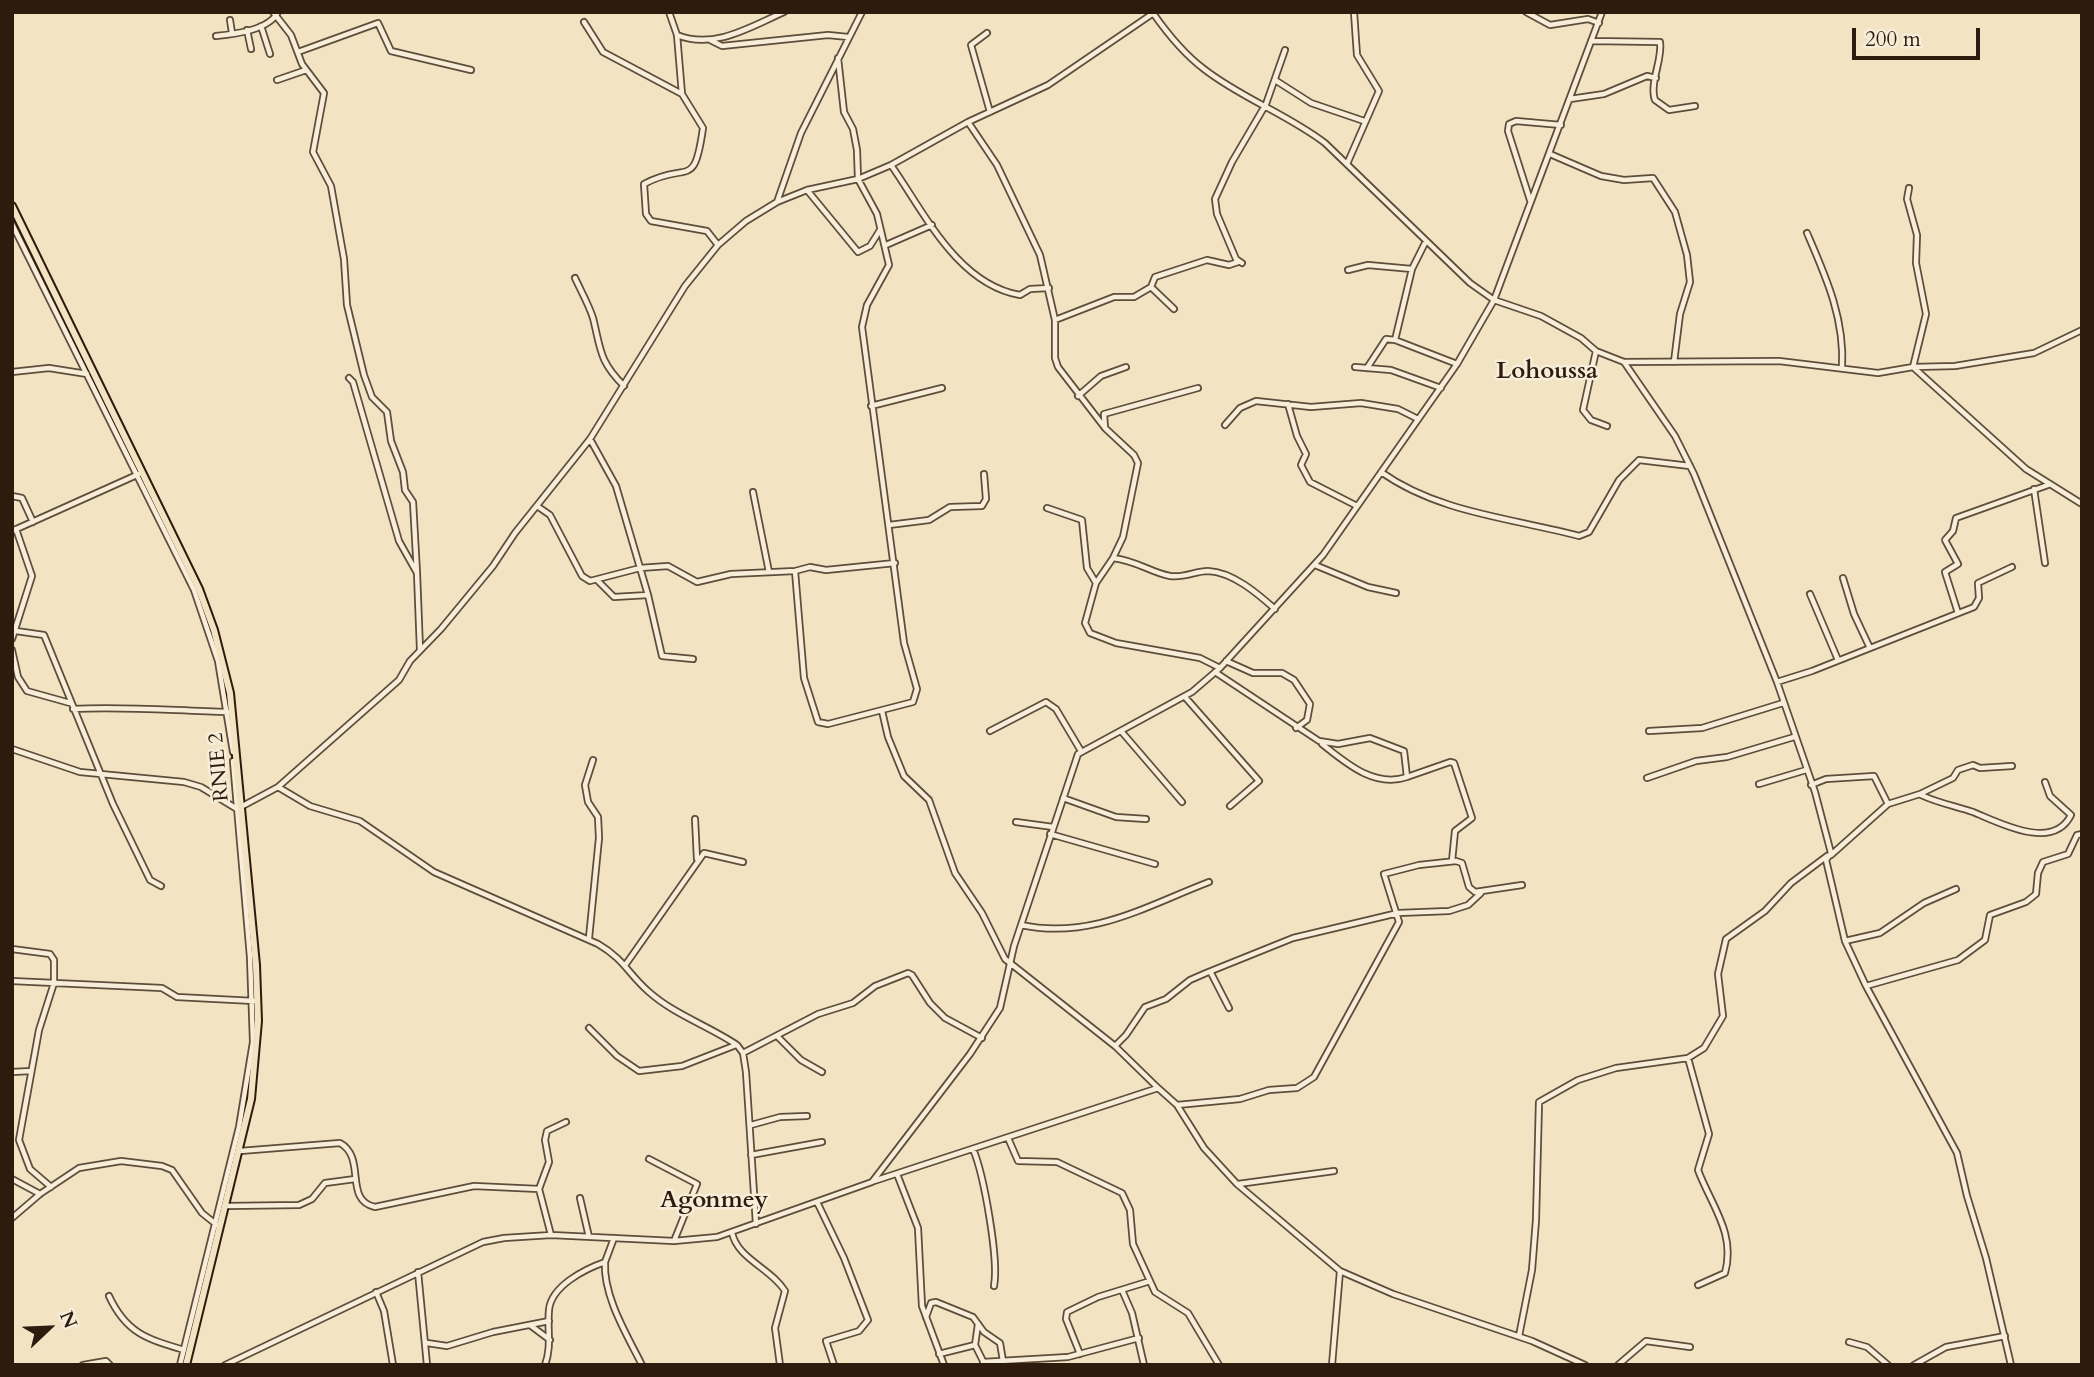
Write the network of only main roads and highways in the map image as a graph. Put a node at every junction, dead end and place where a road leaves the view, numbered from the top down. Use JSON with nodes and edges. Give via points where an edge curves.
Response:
{"nodes":[{"id":1,"x":12,"y":206,"type":"edge"},
{"id":2,"x":186,"y":1365,"type":"edge"}],
"edges":[{"from":1,"to":2,"type":"highway","name":"RNIE 2","number":"RNIE 2","via":[[205,603],[224,664],[255,1001],[255,1076]]}]}
